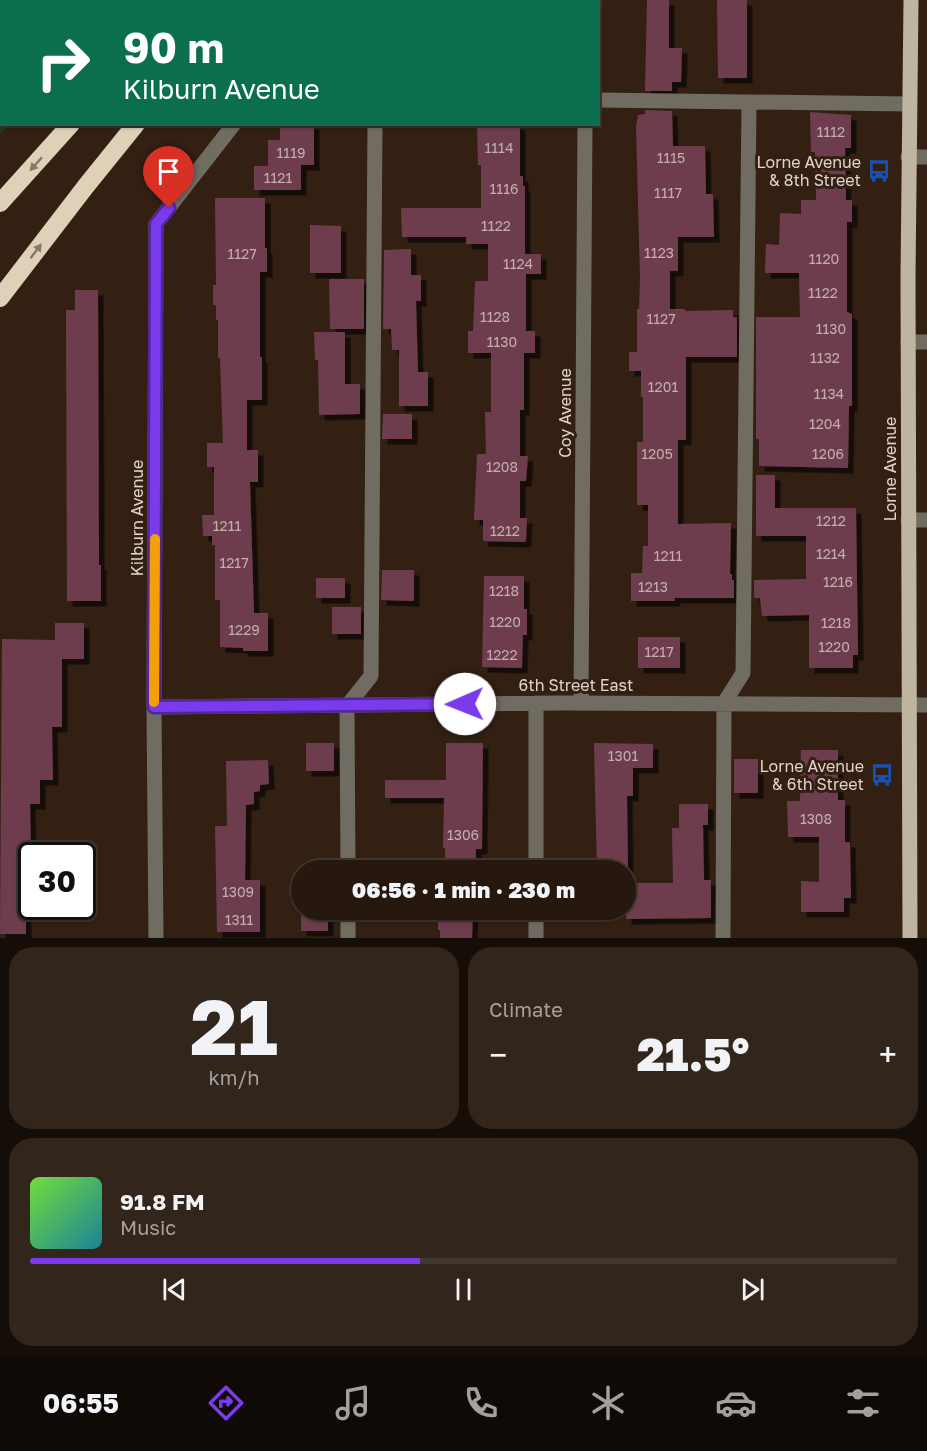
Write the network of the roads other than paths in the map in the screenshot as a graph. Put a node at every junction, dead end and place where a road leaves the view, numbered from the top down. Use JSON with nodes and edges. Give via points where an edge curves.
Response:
{"nodes":[{"id":1,"x":911,"y":0,"type":"edge"},
{"id":2,"x":600,"y":100,"type":"edge"},
{"id":3,"x":749,"y":104,"type":"junction"},
{"id":4,"x":909,"y":104,"type":"junction"},
{"id":5,"x":69,"y":126,"type":"edge"},
{"id":6,"x":134,"y":126,"type":"edge"},
{"id":7,"x":232,"y":126,"type":"edge"},
{"id":8,"x":375,"y":126,"type":"edge"},
{"id":9,"x":585,"y":126,"type":"edge"},
{"id":10,"x":908,"y":157,"type":"junction"},
{"id":11,"x":927,"y":157,"type":"edge"},
{"id":12,"x":0,"y":203,"type":"edge"},
{"id":13,"x":0,"y":298,"type":"edge"},
{"id":14,"x":908,"y":342,"type":"junction"},
{"id":15,"x":927,"y":342,"type":"edge"},
{"id":16,"x":908,"y":520,"type":"junction"},
{"id":17,"x":927,"y":520,"type":"edge"},
{"id":18,"x":536,"y":703,"type":"junction"},
{"id":19,"x":581,"y":703,"type":"junction"},
{"id":20,"x":724,"y":703,"type":"junction"},
{"id":21,"x":347,"y":705,"type":"junction"},
{"id":22,"x":909,"y":705,"type":"junction"},
{"id":23,"x":927,"y":705,"type":"edge"},
{"id":24,"x":154,"y":707,"type":"junction"},
{"id":25,"x":348,"y":860,"type":"edge"},
{"id":26,"x":536,"y":860,"type":"edge"},
{"id":27,"x":348,"y":920,"type":"edge"},
{"id":28,"x":536,"y":920,"type":"edge"},
{"id":29,"x":156,"y":938,"type":"edge"},
{"id":30,"x":348,"y":938,"type":"edge"},
{"id":31,"x":536,"y":938,"type":"edge"},
{"id":32,"x":723,"y":938,"type":"edge"},
{"id":33,"x":910,"y":938,"type":"edge"}],
"edges":[{"from":1,"to":4,"type":"main road","name":"Lorne Avenue"},
{"from":2,"to":3,"type":"street"},
{"from":3,"to":4,"type":"street"},
{"from":3,"to":20,"type":"street","via":[[743,673]]},
{"from":4,"to":10,"type":"main road","name":"Lorne Avenue"},
{"from":5,"to":12,"type":"highway","one_way":true},
{"from":13,"to":6,"type":"highway","one_way":true},
{"from":7,"to":24,"type":"street","name":"Kilburn Avenue","via":[[156,224]]},
{"from":8,"to":21,"type":"street","via":[[371,676]]},
{"from":9,"to":19,"type":"street","name":"Coy Avenue"},
{"from":10,"to":11,"type":"street"},
{"from":10,"to":14,"type":"main road","name":"Lorne Avenue"},
{"from":14,"to":15,"type":"street"},
{"from":14,"to":16,"type":"main road","name":"Lorne Avenue"},
{"from":16,"to":17,"type":"street"},
{"from":16,"to":22,"type":"main road","name":"Lorne Avenue"},
{"from":18,"to":19,"type":"street","name":"6th Street East"},
{"from":18,"to":21,"type":"street","name":"6th Street East"},
{"from":18,"to":26,"type":"street"},
{"from":19,"to":20,"type":"street","name":"6th Street East"},
{"from":20,"to":22,"type":"street","name":"6th Street East"},
{"from":20,"to":32,"type":"street"},
{"from":21,"to":24,"type":"street","name":"6th Street East"},
{"from":21,"to":25,"type":"street"},
{"from":22,"to":23,"type":"street","name":"6th Street East"},
{"from":22,"to":33,"type":"main road","name":"Lorne Avenue"},
{"from":24,"to":29,"type":"street","name":"Kilburn Avenue"},
{"from":27,"to":30,"type":"street"},
{"from":28,"to":31,"type":"street"}]}
